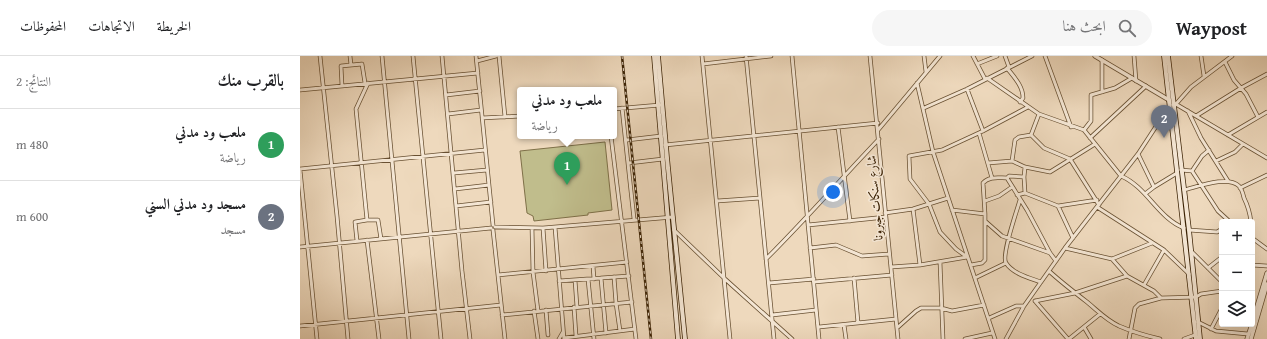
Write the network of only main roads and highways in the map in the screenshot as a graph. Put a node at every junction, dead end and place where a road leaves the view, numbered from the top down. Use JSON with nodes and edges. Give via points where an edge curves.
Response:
{"nodes":[{"id":1,"x":654,"y":56,"type":"edge"},
{"id":2,"x":658,"y":56,"type":"edge"},
{"id":3,"x":1164,"y":56,"type":"edge"},
{"id":4,"x":1168,"y":56,"type":"edge"},
{"id":5,"x":1172,"y":103,"type":"junction"},
{"id":6,"x":660,"y":105,"type":"junction"},
{"id":7,"x":1179,"y":172,"type":"junction"},
{"id":8,"x":1187,"y":229,"type":"junction"},
{"id":9,"x":1193,"y":297,"type":"junction"},
{"id":10,"x":1196,"y":337,"type":"edge"},
{"id":11,"x":678,"y":339,"type":"edge"},
{"id":12,"x":685,"y":339,"type":"edge"},
{"id":13,"x":1200,"y":339,"type":"edge"}],
"edges":[{"from":1,"to":6,"type":"main road"},
{"from":2,"to":6,"type":"main road"},
{"from":3,"to":5,"type":"main road"},
{"from":4,"to":5,"type":"main road"},
{"from":5,"to":7,"type":"main road"},
{"from":6,"to":11,"type":"main road"},
{"from":6,"to":12,"type":"main road"},
{"from":7,"to":8,"type":"main road"},
{"from":7,"to":8,"type":"main road","via":[[1184,190]]},
{"from":8,"to":9,"type":"main road"},
{"from":8,"to":9,"type":"main road","via":[[1191,250]]},
{"from":9,"to":10,"type":"main road"},
{"from":9,"to":13,"type":"main road"}]}
